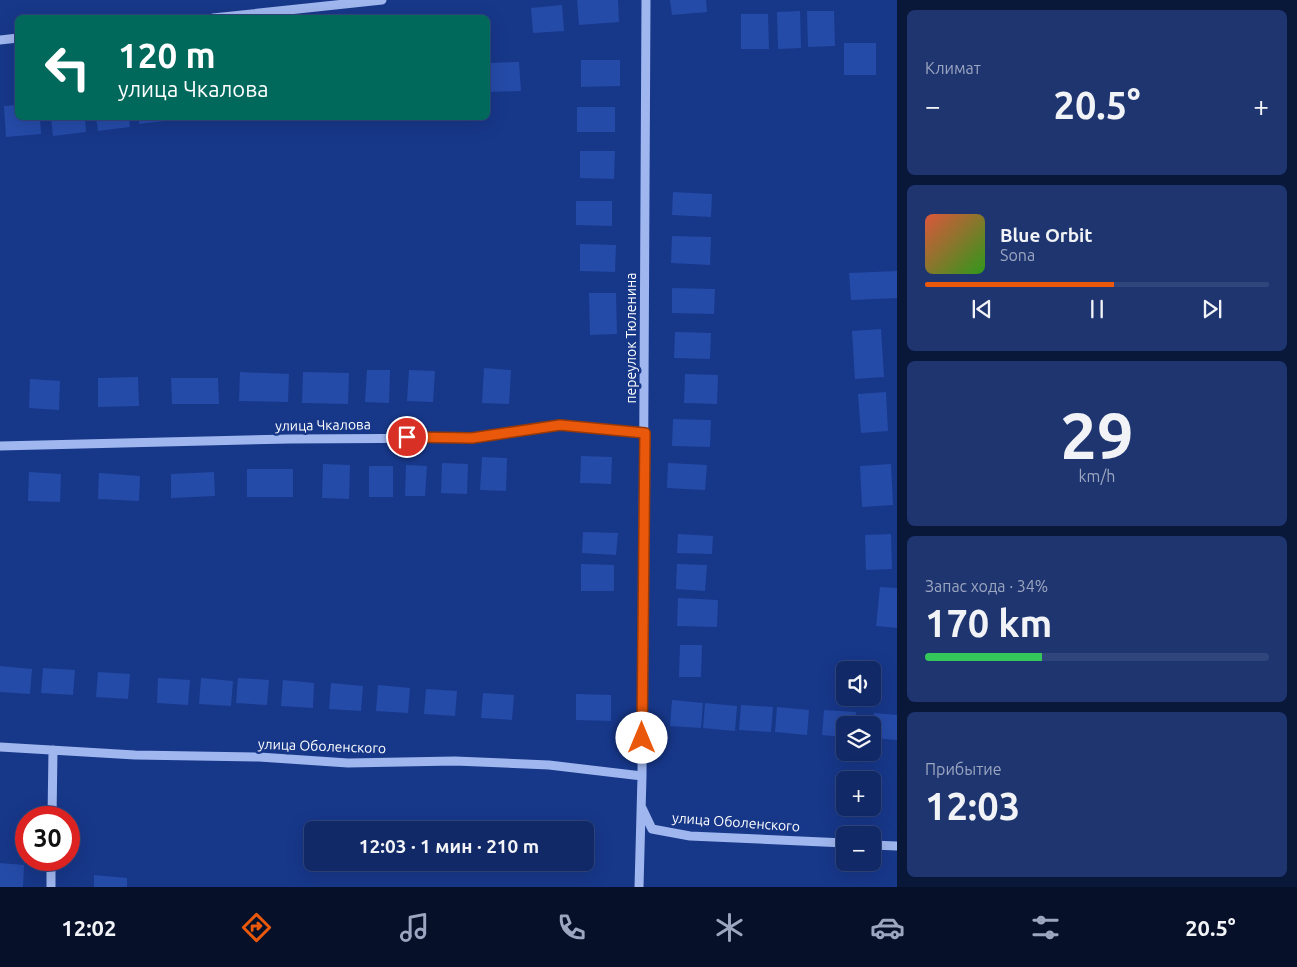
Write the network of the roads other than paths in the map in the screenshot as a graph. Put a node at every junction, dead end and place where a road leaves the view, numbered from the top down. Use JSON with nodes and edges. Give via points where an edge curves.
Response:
{"nodes":[{"id":1,"x":382,"y":0,"type":"edge"},
{"id":2,"x":646,"y":0,"type":"edge"},
{"id":3,"x":241,"y":15,"type":"edge"},
{"id":4,"x":15,"y":38,"type":"edge"},
{"id":5,"x":0,"y":40,"type":"edge"},
{"id":6,"x":645,"y":433,"type":"junction"},
{"id":7,"x":0,"y":446,"type":"edge"},
{"id":8,"x":0,"y":747,"type":"edge"},
{"id":9,"x":53,"y":750,"type":"junction"},
{"id":10,"x":642,"y":776,"type":"junction"},
{"id":11,"x":641,"y":805,"type":"junction"},
{"id":12,"x":52,"y":806,"type":"edge"},
{"id":13,"x":836,"y":843,"type":"edge"},
{"id":14,"x":881,"y":845,"type":"edge"},
{"id":15,"x":897,"y":846,"type":"edge"},
{"id":16,"x":52,"y":871,"type":"edge"},
{"id":17,"x":51,"y":887,"type":"edge"},
{"id":18,"x":639,"y":887,"type":"edge"}],
"edges":[{"from":1,"to":3,"type":"street"},
{"from":2,"to":6,"type":"street","name":"переулок Тюленина"},
{"from":4,"to":5,"type":"street"},
{"from":6,"to":7,"type":"street","name":"улица Чкалова","via":[[560,425],[472,438],[310,438]]},
{"from":6,"to":10,"type":"street","name":"переулок Тюленина"},
{"from":8,"to":9,"type":"street","name":"улица Оболенского"},
{"from":9,"to":10,"type":"street","name":"улица Оболенского","via":[[348,763],[465,761],[549,765]]},
{"from":9,"to":12,"type":"street"},
{"from":10,"to":11,"type":"street","name":"переулок Тюленина"},
{"from":11,"to":13,"type":"street","name":"улица Оболенского","via":[[652,829],[690,836]]},
{"from":11,"to":18,"type":"street","name":"переулок Тюленина"},
{"from":14,"to":15,"type":"street"},
{"from":16,"to":17,"type":"street"}]}
